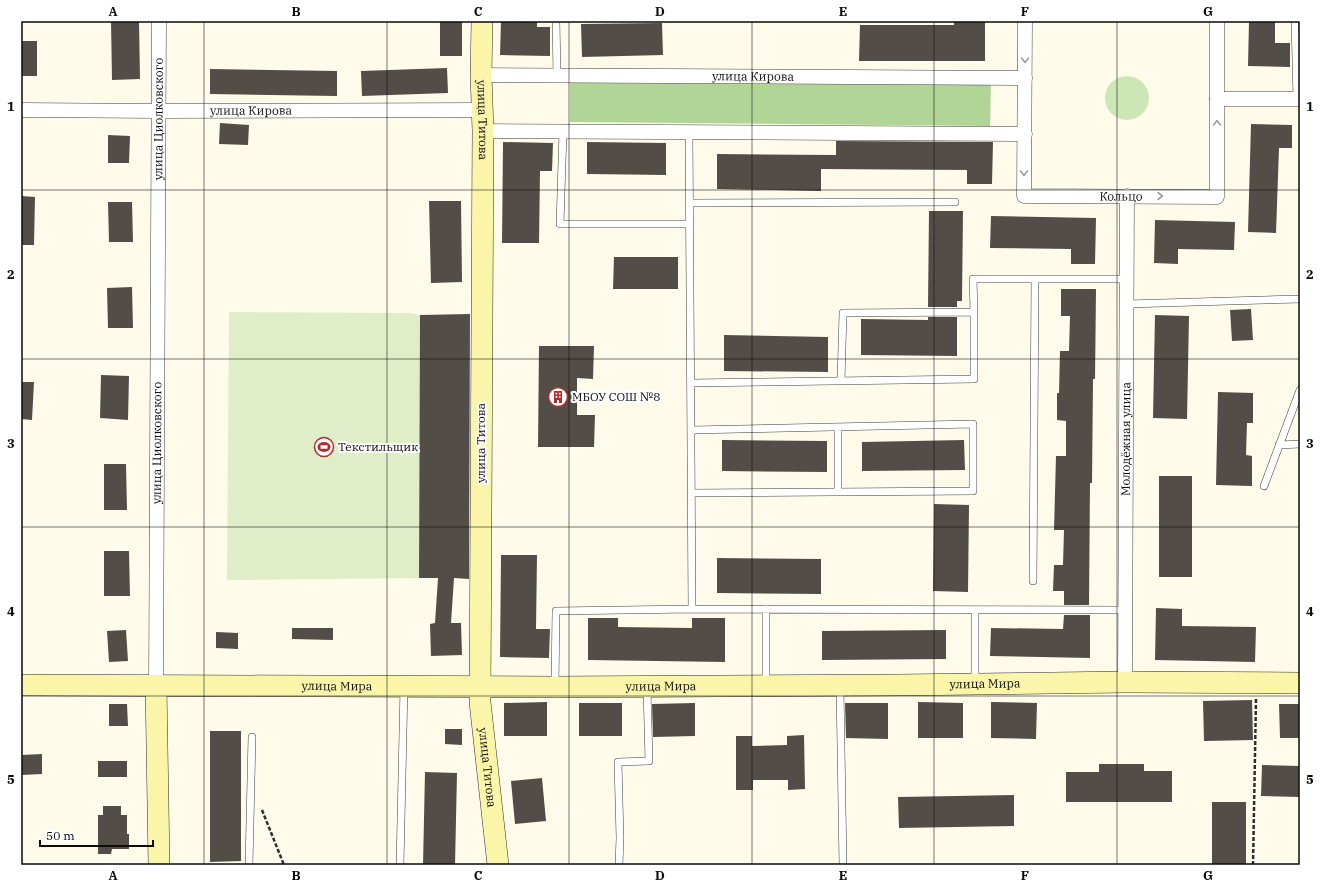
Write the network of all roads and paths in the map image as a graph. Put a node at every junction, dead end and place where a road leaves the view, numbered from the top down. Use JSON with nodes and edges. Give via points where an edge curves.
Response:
{"nodes":[{"id":1,"x":159,"y":21,"type":"edge"},
{"id":2,"x":482,"y":21,"type":"edge"},
{"id":3,"x":556,"y":21,"type":"edge"},
{"id":4,"x":1025,"y":21,"type":"edge"},
{"id":5,"x":1218,"y":21,"type":"edge"},
{"id":6,"x":1295,"y":21,"type":"edge"},
{"id":7,"x":481,"y":75,"type":"junction"},
{"id":8,"x":557,"y":75,"type":"junction"},
{"id":9,"x":1025,"y":78,"type":"junction"},
{"id":10,"x":1217,"y":99,"type":"junction"},
{"id":11,"x":1299,"y":99,"type":"edge"},
{"id":12,"x":21,"y":110,"type":"edge"},
{"id":13,"x":482,"y":110,"type":"junction"},
{"id":14,"x":159,"y":111,"type":"junction"},
{"id":15,"x":483,"y":131,"type":"junction"},
{"id":16,"x":563,"y":132,"type":"junction"},
{"id":17,"x":689,"y":132,"type":"junction"},
{"id":18,"x":1025,"y":134,"type":"junction"},
{"id":19,"x":1127,"y":196,"type":"junction"},
{"id":20,"x":954,"y":202,"type":"dead end"},
{"id":21,"x":690,"y":203,"type":"junction"},
{"id":22,"x":690,"y":224,"type":"junction"},
{"id":23,"x":1035,"y":279,"type":"junction"},
{"id":24,"x":1127,"y":279,"type":"junction"},
{"id":25,"x":1300,"y":299,"type":"edge"},
{"id":26,"x":1126,"y":304,"type":"junction"},
{"id":27,"x":974,"y":312,"type":"junction"},
{"id":28,"x":841,"y":381,"type":"junction"},
{"id":29,"x":691,"y":383,"type":"junction"},
{"id":30,"x":1300,"y":390,"type":"edge"},
{"id":31,"x":838,"y":427,"type":"junction"},
{"id":32,"x":691,"y":430,"type":"junction"},
{"id":33,"x":1300,"y":444,"type":"edge"},
{"id":34,"x":1279,"y":445,"type":"junction"},
{"id":35,"x":1264,"y":486,"type":"dead end"},
{"id":36,"x":838,"y":492,"type":"junction"},
{"id":37,"x":691,"y":493,"type":"junction"},
{"id":38,"x":1033,"y":581,"type":"dead end"},
{"id":39,"x":692,"y":609,"type":"junction"},
{"id":40,"x":766,"y":609,"type":"junction"},
{"id":41,"x":975,"y":610,"type":"junction"},
{"id":42,"x":1125,"y":610,"type":"junction"},
{"id":43,"x":1125,"y":682,"type":"junction"},
{"id":44,"x":1300,"y":683,"type":"edge"},
{"id":45,"x":975,"y":684,"type":"junction"},
{"id":46,"x":21,"y":685,"type":"edge"},
{"id":47,"x":156,"y":685,"type":"junction"},
{"id":48,"x":404,"y":686,"type":"junction"},
{"id":49,"x":480,"y":686,"type":"junction"},
{"id":50,"x":648,"y":686,"type":"junction"},
{"id":51,"x":766,"y":686,"type":"junction"},
{"id":52,"x":840,"y":686,"type":"junction"},
{"id":53,"x":555,"y":687,"type":"junction"},
{"id":54,"x":1256,"y":696,"type":"dead end"},
{"id":55,"x":252,"y":737,"type":"dead end"},
{"id":56,"x":262,"y":809,"type":"dead end"},
{"id":57,"x":159,"y":865,"type":"edge"},
{"id":58,"x":249,"y":865,"type":"edge"},
{"id":59,"x":284,"y":865,"type":"edge"},
{"id":60,"x":400,"y":865,"type":"edge"},
{"id":61,"x":498,"y":865,"type":"edge"},
{"id":62,"x":619,"y":865,"type":"edge"},
{"id":63,"x":843,"y":865,"type":"edge"},
{"id":64,"x":1253,"y":865,"type":"edge"}],
"edges":[{"from":1,"to":14,"type":"street","name":"улица Циолковского"},
{"from":2,"to":7,"type":"street","name":"улица Титова"},
{"from":3,"to":8,"type":"lane"},
{"from":4,"to":9,"type":"street","name":"Кольцо","one_way":true},
{"from":5,"to":10,"type":"street","name":"Кольцо"},
{"from":6,"to":11,"type":"lane"},
{"from":7,"to":8,"type":"street","name":"улица Кирова"},
{"from":7,"to":13,"type":"street","name":"улица Титова"},
{"from":8,"to":9,"type":"street","name":"улица Кирова"},
{"from":9,"to":18,"type":"street","name":"Кольцо"},
{"from":10,"to":11,"type":"street"},
{"from":19,"to":10,"type":"street","name":"Кольцо","one_way":true,"via":[[1217,197]]},
{"from":12,"to":14,"type":"street","name":"улица Кирова"},
{"from":13,"to":14,"type":"street","name":"улица Кирова"},
{"from":13,"to":15,"type":"street","name":"улица Титова"},
{"from":14,"to":47,"type":"street","name":"улица Циолковского"},
{"from":15,"to":16,"type":"street"},
{"from":15,"to":49,"type":"street","name":"улица Титова"},
{"from":16,"to":17,"type":"street"},
{"from":16,"to":22,"type":"lane","via":[[560,224]]},
{"from":17,"to":18,"type":"street"},
{"from":17,"to":21,"type":"lane"},
{"from":18,"to":19,"type":"street","name":"Кольцо","one_way":true,"via":[[1024,196]]},
{"from":19,"to":24,"type":"street","name":"Молодёжная улица"},
{"from":20,"to":21,"type":"lane"},
{"from":21,"to":22,"type":"lane"},
{"from":22,"to":29,"type":"lane"},
{"from":23,"to":24,"type":"lane"},
{"from":23,"to":27,"type":"lane","via":[[973,279]]},
{"from":23,"to":38,"type":"lane"},
{"from":24,"to":26,"type":"street","name":"Молодёжная улица"},
{"from":25,"to":26,"type":"lane"},
{"from":26,"to":42,"type":"street","name":"Молодёжная улица"},
{"from":27,"to":28,"type":"lane","via":[[843,313]]},
{"from":27,"to":28,"type":"lane","via":[[974,379]]},
{"from":28,"to":29,"type":"lane"},
{"from":29,"to":32,"type":"lane"},
{"from":30,"to":34,"type":"lane"},
{"from":31,"to":32,"type":"lane"},
{"from":31,"to":36,"type":"lane"},
{"from":31,"to":36,"type":"lane","via":[[973,424],[973,491]]},
{"from":32,"to":37,"type":"lane"},
{"from":33,"to":34,"type":"lane"},
{"from":34,"to":35,"type":"lane"},
{"from":36,"to":37,"type":"lane"},
{"from":37,"to":39,"type":"lane"},
{"from":39,"to":40,"type":"lane"},
{"from":39,"to":53,"type":"lane","via":[[556,611]]},
{"from":40,"to":41,"type":"lane"},
{"from":40,"to":51,"type":"lane"},
{"from":41,"to":42,"type":"lane"},
{"from":41,"to":45,"type":"lane"},
{"from":42,"to":43,"type":"street","name":"Молодёжная улица"},
{"from":43,"to":44,"type":"street","name":"улица Мира"},
{"from":43,"to":45,"type":"street","name":"улица Мира"},
{"from":45,"to":52,"type":"street","name":"улица Мира"},
{"from":46,"to":47,"type":"street","name":"улица Мира"},
{"from":47,"to":48,"type":"street","name":"улица Мира"},
{"from":47,"to":57,"type":"street","name":"улица Циолковского"},
{"from":48,"to":49,"type":"street","name":"улица Мира"},
{"from":48,"to":60,"type":"lane"},
{"from":49,"to":53,"type":"street","name":"улица Мира"},
{"from":49,"to":61,"type":"street","name":"улица Титова"},
{"from":50,"to":51,"type":"street","name":"улица Мира"},
{"from":50,"to":53,"type":"street","name":"улица Мира"},
{"from":50,"to":62,"type":"lane","via":[[649,761],[618,762]]},
{"from":51,"to":52,"type":"street","name":"улица Мира"},
{"from":52,"to":63,"type":"lane"},
{"from":54,"to":64,"type":"path"},
{"from":55,"to":58,"type":"lane"},
{"from":56,"to":59,"type":"path"}]}
